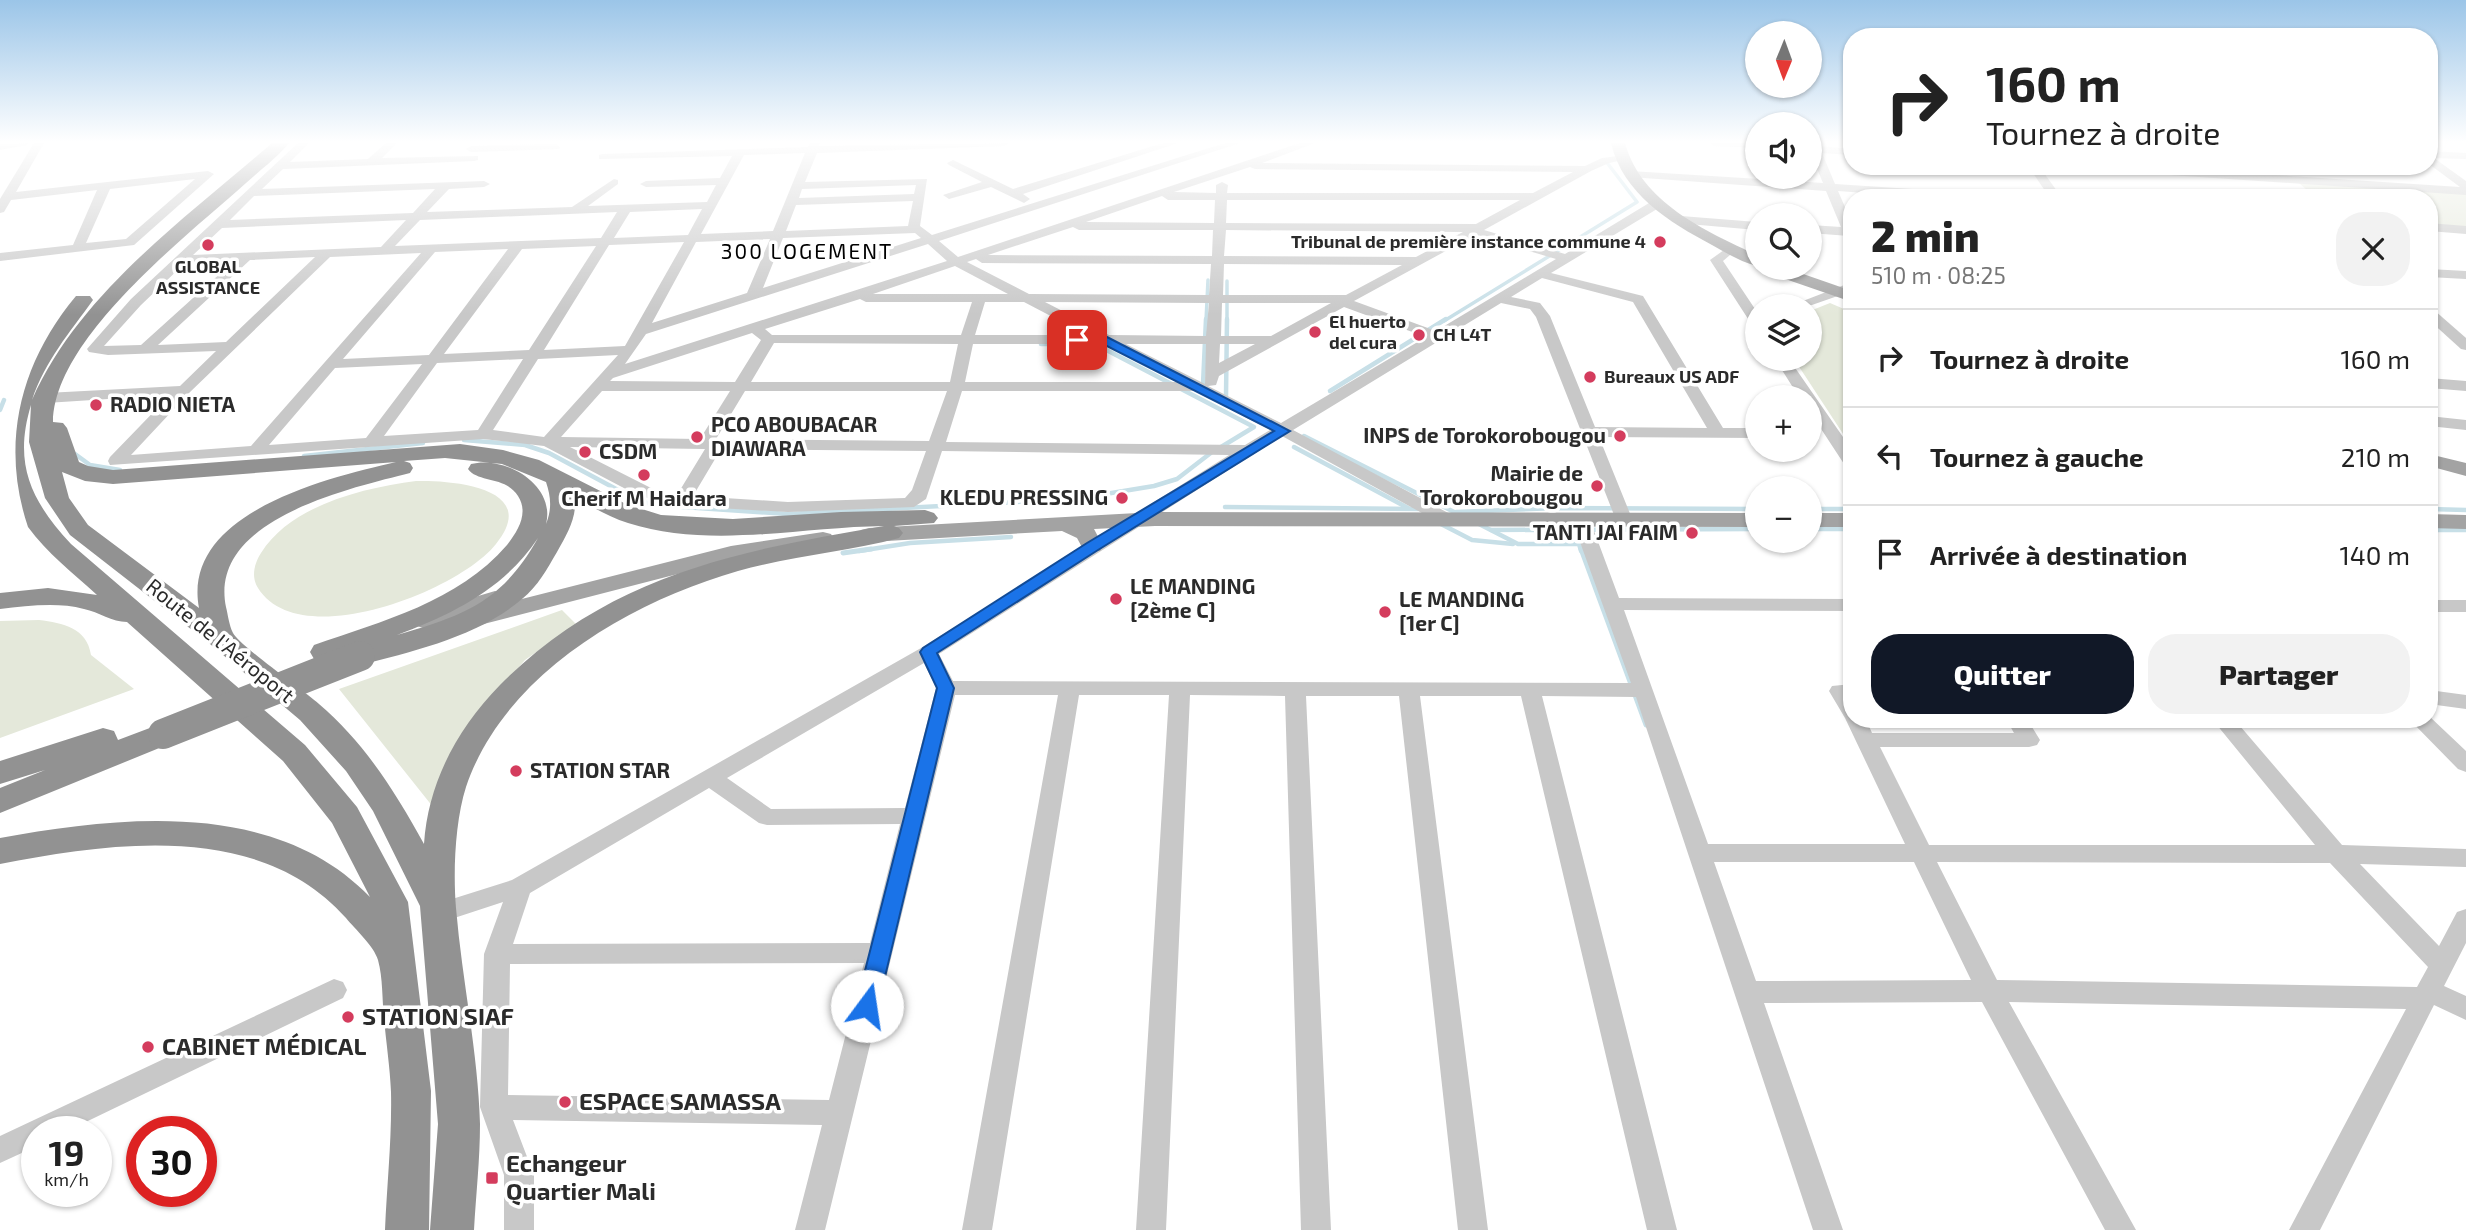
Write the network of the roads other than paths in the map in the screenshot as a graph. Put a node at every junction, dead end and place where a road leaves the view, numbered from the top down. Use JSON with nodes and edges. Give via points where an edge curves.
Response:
{"nodes":[{"id":1,"x":99,"y":200,"type":"edge"},
{"id":2,"x":178,"y":200,"type":"edge"},
{"id":3,"x":198,"y":200,"type":"edge"},
{"id":4,"x":217,"y":200,"type":"edge"},
{"id":5,"x":243,"y":200,"type":"edge"},
{"id":6,"x":431,"y":200,"type":"edge"},
{"id":7,"x":483,"y":200,"type":"edge"},
{"id":8,"x":500,"y":200,"type":"edge"},
{"id":9,"x":588,"y":200,"type":"edge"},
{"id":10,"x":713,"y":200,"type":"edge"},
{"id":11,"x":832,"y":200,"type":"edge"},
{"id":12,"x":919,"y":200,"type":"edge"},
{"id":13,"x":1025,"y":200,"type":"edge"},
{"id":14,"x":1094,"y":200,"type":"edge"},
{"id":15,"x":1130,"y":200,"type":"edge"},
{"id":16,"x":1222,"y":200,"type":"edge"},
{"id":17,"x":1532,"y":200,"type":"edge"},
{"id":18,"x":1655,"y":200,"type":"edge"},
{"id":19,"x":791,"y":202,"type":"joint"},
{"id":20,"x":1658,"y":203,"type":"junction"},
{"id":21,"x":711,"y":205,"type":"junction"},
{"id":22,"x":626,"y":208,"type":"junction"},
{"id":23,"x":574,"y":210,"type":"junction"},
{"id":24,"x":416,"y":216,"type":"junction"},
{"id":25,"x":1056,"y":217,"type":"junction"},
{"id":26,"x":1681,"y":220,"type":"junction"},
{"id":27,"x":219,"y":224,"type":"junction"},
{"id":28,"x":1745,"y":225,"type":"edge"},
{"id":29,"x":1220,"y":228,"type":"junction"},
{"id":30,"x":2438,"y":228,"type":"edge"},
{"id":31,"x":913,"y":229,"type":"junction"},
{"id":32,"x":1477,"y":230,"type":"junction"},
{"id":33,"x":1822,"y":230,"type":"edge"},
{"id":34,"x":2466,"y":230,"type":"edge"},
{"id":35,"x":1843,"y":231,"type":"edge"},
{"id":36,"x":778,"y":234,"type":"junction"},
{"id":37,"x":693,"y":237,"type":"junction"},
{"id":38,"x":930,"y":239,"type":"junction"},
{"id":39,"x":605,"y":241,"type":"junction"},
{"id":40,"x":519,"y":244,"type":"junction"},
{"id":41,"x":856,"y":247,"type":"junction"},
{"id":42,"x":78,"y":248,"type":"junction"},
{"id":43,"x":432,"y":248,"type":"junction"},
{"id":44,"x":1731,"y":249,"type":"junction"},
{"id":45,"x":385,"y":250,"type":"junction"},
{"id":46,"x":328,"y":252,"type":"junction"},
{"id":47,"x":248,"y":255,"type":"junction"},
{"id":48,"x":1745,"y":255,"type":"edge"},
{"id":49,"x":0,"y":257,"type":"edge"},
{"id":50,"x":1566,"y":258,"type":"junction"},
{"id":51,"x":180,"y":259,"type":"junction"},
{"id":52,"x":961,"y":260,"type":"junction"},
{"id":53,"x":1219,"y":261,"type":"junction"},
{"id":54,"x":1420,"y":261,"type":"junction"},
{"id":55,"x":2438,"y":273,"type":"edge"},
{"id":56,"x":1540,"y":274,"type":"junction"},
{"id":57,"x":2466,"y":275,"type":"edge"},
{"id":58,"x":1808,"y":280,"type":"edge"},
{"id":59,"x":1520,"y":286,"type":"junction"},
{"id":60,"x":1843,"y":291,"type":"edge"},
{"id":61,"x":1843,"y":293,"type":"edge"},
{"id":62,"x":752,"y":296,"type":"junction"},
{"id":63,"x":848,"y":298,"type":"junction"},
{"id":64,"x":981,"y":298,"type":"junction"},
{"id":65,"x":1024,"y":299,"type":"junction"},
{"id":66,"x":1217,"y":299,"type":"junction"},
{"id":67,"x":1499,"y":299,"type":"junction"},
{"id":68,"x":1822,"y":299,"type":"edge"},
{"id":69,"x":1346,"y":301,"type":"junction"},
{"id":70,"x":1745,"y":303,"type":"edge"},
{"id":71,"x":1535,"y":306,"type":"junction"},
{"id":72,"x":2438,"y":324,"type":"edge"},
{"id":73,"x":2438,"y":325,"type":"edge"},
{"id":74,"x":2466,"y":327,"type":"edge"},
{"id":75,"x":755,"y":329,"type":"junction"},
{"id":76,"x":642,"y":331,"type":"junction"},
{"id":77,"x":1438,"y":336,"type":"junction"},
{"id":78,"x":769,"y":339,"type":"junction"},
{"id":79,"x":1105,"y":340,"type":"junction"},
{"id":80,"x":1213,"y":340,"type":"junction"},
{"id":81,"x":1274,"y":340,"type":"junction"},
{"id":82,"x":966,"y":341,"type":"junction"},
{"id":83,"x":232,"y":346,"type":"junction"},
{"id":84,"x":2466,"y":346,"type":"edge"},
{"id":85,"x":144,"y":349,"type":"junction"},
{"id":86,"x":630,"y":350,"type":"junction"},
{"id":87,"x":533,"y":354,"type":"junction"},
{"id":88,"x":433,"y":359,"type":"junction"},
{"id":89,"x":330,"y":364,"type":"junction"},
{"id":90,"x":1211,"y":374,"type":"junction"},
{"id":91,"x":602,"y":381,"type":"junction"},
{"id":92,"x":2438,"y":384,"type":"edge"},
{"id":93,"x":740,"y":386,"type":"junction"},
{"id":94,"x":2466,"y":386,"type":"edge"},
{"id":95,"x":956,"y":387,"type":"junction"},
{"id":96,"x":184,"y":390,"type":"junction"},
{"id":97,"x":1204,"y":390,"type":"junction"},
{"id":98,"x":44,"y":400,"type":"junction"},
{"id":99,"x":1822,"y":419,"type":"edge"},
{"id":100,"x":2438,"y":422,"type":"edge"},
{"id":101,"x":2466,"y":425,"type":"edge"},
{"id":102,"x":1284,"y":431,"type":"junction"},
{"id":103,"x":1591,"y":432,"type":"junction"},
{"id":104,"x":1718,"y":433,"type":"junction"},
{"id":105,"x":1745,"y":433,"type":"edge"},
{"id":106,"x":483,"y":434,"type":"junction"},
{"id":107,"x":1822,"y":434,"type":"edge"},
{"id":108,"x":1832,"y":434,"type":"junction"},
{"id":109,"x":372,"y":442,"type":"junction"},
{"id":110,"x":548,"y":442,"type":"junction"},
{"id":111,"x":711,"y":444,"type":"junction"},
{"id":112,"x":936,"y":447,"type":"junction"},
{"id":113,"x":256,"y":450,"type":"junction"},
{"id":114,"x":1248,"y":450,"type":"junction"},
{"id":115,"x":1843,"y":450,"type":"edge"},
{"id":116,"x":2438,"y":462,"type":"edge"},
{"id":117,"x":12,"y":464,"type":"junction"},
{"id":118,"x":2466,"y":470,"type":"edge"},
{"id":119,"x":556,"y":478,"type":"junction"},
{"id":120,"x":0,"y":486,"type":"edge"},
{"id":121,"x":682,"y":501,"type":"junction"},
{"id":122,"x":925,"y":518,"type":"junction"},
{"id":123,"x":1145,"y":518,"type":"junction"},
{"id":124,"x":1446,"y":519,"type":"junction"},
{"id":125,"x":1581,"y":520,"type":"junction"},
{"id":126,"x":1745,"y":520,"type":"edge"},
{"id":127,"x":1822,"y":520,"type":"edge"},
{"id":128,"x":1843,"y":520,"type":"edge"},
{"id":129,"x":1624,"y":521,"type":"junction"},
{"id":130,"x":2438,"y":522,"type":"edge"},
{"id":131,"x":1064,"y":523,"type":"junction"},
{"id":132,"x":2462,"y":524,"type":"edge"},
{"id":133,"x":890,"y":533,"type":"junction"},
{"id":134,"x":1092,"y":546,"type":"junction"},
{"id":135,"x":513,"y":593,"type":"junction"},
{"id":136,"x":0,"y":601,"type":"edge"},
{"id":137,"x":1610,"y":604,"type":"junction"},
{"id":138,"x":1843,"y":604,"type":"edge"},
{"id":139,"x":2438,"y":606,"type":"edge"},
{"id":140,"x":2466,"y":606,"type":"edge"},
{"id":141,"x":462,"y":622,"type":"junction"},
{"id":142,"x":145,"y":625,"type":"junction"},
{"id":143,"x":220,"y":638,"type":"junction"},
{"id":144,"x":358,"y":648,"type":"junction"},
{"id":145,"x":928,"y":652,"type":"junction"},
{"id":146,"x":946,"y":688,"type":"junction"},
{"id":147,"x":1070,"y":688,"type":"junction"},
{"id":148,"x":1180,"y":688,"type":"junction"},
{"id":149,"x":1295,"y":689,"type":"junction"},
{"id":150,"x":1409,"y":690,"type":"junction"},
{"id":151,"x":1530,"y":690,"type":"junction"},
{"id":152,"x":1643,"y":690,"type":"junction"},
{"id":153,"x":2438,"y":698,"type":"edge"},
{"id":154,"x":2466,"y":702,"type":"edge"},
{"id":155,"x":161,"y":725,"type":"junction"},
{"id":156,"x":2022,"y":728,"type":"edge"},
{"id":157,"x":2230,"y":728,"type":"edge"},
{"id":158,"x":2428,"y":728,"type":"edge"},
{"id":159,"x":1861,"y":730,"type":"edge"},
{"id":160,"x":103,"y":739,"type":"junction"},
{"id":161,"x":2466,"y":764,"type":"edge"},
{"id":162,"x":0,"y":773,"type":"edge"},
{"id":163,"x":711,"y":778,"type":"junction"},
{"id":164,"x":0,"y":782,"type":"edge"},
{"id":165,"x":0,"y":801,"type":"edge"},
{"id":166,"x":915,"y":816,"type":"junction"},
{"id":167,"x":16,"y":848,"type":"edge"},
{"id":168,"x":1699,"y":853,"type":"junction"},
{"id":169,"x":1922,"y":853,"type":"junction"},
{"id":170,"x":2336,"y":854,"type":"junction"},
{"id":171,"x":2466,"y":858,"type":"edge"},
{"id":172,"x":0,"y":860,"type":"edge"},
{"id":173,"x":520,"y":887,"type":"junction"},
{"id":174,"x":439,"y":910,"type":"junction"},
{"id":175,"x":2466,"y":919,"type":"edge"},
{"id":176,"x":880,"y":953,"type":"junction"},
{"id":177,"x":397,"y":954,"type":"junction"},
{"id":178,"x":497,"y":954,"type":"junction"},
{"id":179,"x":2442,"y":965,"type":"junction"},
{"id":180,"x":334,"y":990,"type":"dead end"},
{"id":181,"x":1989,"y":991,"type":"junction"},
{"id":182,"x":1747,"y":992,"type":"junction"},
{"id":183,"x":2427,"y":994,"type":"junction"},
{"id":184,"x":2466,"y":1009,"type":"edge"},
{"id":185,"x":494,"y":1107,"type":"junction"},
{"id":186,"x":839,"y":1113,"type":"junction"},
{"id":187,"x":70,"y":1116,"type":"edge"},
{"id":188,"x":21,"y":1140,"type":"edge"},
{"id":189,"x":0,"y":1150,"type":"edge"},
{"id":190,"x":407,"y":1230,"type":"edge"},
{"id":191,"x":452,"y":1230,"type":"edge"},
{"id":192,"x":519,"y":1230,"type":"edge"},
{"id":193,"x":810,"y":1230,"type":"edge"},
{"id":194,"x":977,"y":1230,"type":"edge"},
{"id":195,"x":1151,"y":1230,"type":"edge"},
{"id":196,"x":1316,"y":1230,"type":"edge"},
{"id":197,"x":1473,"y":1230,"type":"edge"},
{"id":198,"x":1662,"y":1230,"type":"edge"},
{"id":199,"x":1828,"y":1230,"type":"edge"},
{"id":200,"x":2121,"y":1230,"type":"edge"},
{"id":201,"x":2304,"y":1230,"type":"edge"}],
"edges":[{"from":1,"to":42,"type":"street"},
{"from":2,"to":42,"type":"street","via":[[130,242]]},
{"from":3,"to":117,"type":"highway","name":"Route de l'Aéroport","via":[[82,301],[54,336],[34,369],[14,421]]},
{"from":4,"to":98,"type":"highway","name":"Route de l'Aéroport","via":[[99,310],[56,370]]},
{"from":5,"to":27,"type":"street"},
{"from":6,"to":24,"type":"street"},
{"from":7,"to":24,"type":"street"},
{"from":8,"to":23,"type":"street"},
{"from":9,"to":23,"type":"street"},
{"from":10,"to":21,"type":"street"},
{"from":11,"to":19,"type":"street"},
{"from":12,"to":31,"type":"street"},
{"from":13,"to":25,"type":"street"},
{"from":14,"to":25,"type":"street"},
{"from":15,"to":25,"type":"street"},
{"from":16,"to":29,"type":"street"},
{"from":17,"to":32,"type":"street"},
{"from":18,"to":20,"type":"main road"},
{"from":19,"to":36,"type":"street"},
{"from":20,"to":26,"type":"main road"},
{"from":20,"to":50,"type":"street"},
{"from":21,"to":22,"type":"street"},
{"from":21,"to":37,"type":"street"},
{"from":22,"to":23,"type":"street"},
{"from":22,"to":39,"type":"street"},
{"from":24,"to":27,"type":"street"},
{"from":24,"to":45,"type":"street"},
{"from":25,"to":29,"type":"street"},
{"from":25,"to":38,"type":"street"},
{"from":25,"to":52,"type":"street"},
{"from":26,"to":28,"type":"street"},
{"from":26,"to":44,"type":"main road"},
{"from":27,"to":51,"type":"street"},
{"from":29,"to":32,"type":"street"},
{"from":29,"to":53,"type":"street"},
{"from":30,"to":34,"type":"street"},
{"from":31,"to":38,"type":"street"},
{"from":31,"to":41,"type":"street"},
{"from":32,"to":50,"type":"street"},
{"from":32,"to":54,"type":"street"},
{"from":33,"to":35,"type":"street"},
{"from":36,"to":37,"type":"street"},
{"from":36,"to":41,"type":"street"},
{"from":36,"to":62,"type":"street"},
{"from":37,"to":39,"type":"street"},
{"from":37,"to":76,"type":"street"},
{"from":38,"to":41,"type":"street"},
{"from":38,"to":52,"type":"street"},
{"from":39,"to":40,"type":"street"},
{"from":39,"to":87,"type":"street"},
{"from":40,"to":43,"type":"street"},
{"from":40,"to":88,"type":"street"},
{"from":41,"to":62,"type":"street"},
{"from":42,"to":49,"type":"street"},
{"from":43,"to":45,"type":"street"},
{"from":43,"to":89,"type":"street"},
{"from":44,"to":48,"type":"main road"},
{"from":44,"to":70,"type":"street","via":[[1716,260]]},
{"from":45,"to":46,"type":"street"},
{"from":46,"to":47,"type":"street"},
{"from":46,"to":83,"type":"street"},
{"from":47,"to":51,"type":"street"},
{"from":47,"to":85,"type":"street"},
{"from":50,"to":56,"type":"street"},
{"from":51,"to":85,"type":"street","via":[[94,349]]},
{"from":52,"to":53,"type":"street"},
{"from":52,"to":63,"type":"street"},
{"from":52,"to":65,"type":"street"},
{"from":53,"to":54,"type":"street"},
{"from":53,"to":66,"type":"street"},
{"from":54,"to":69,"type":"street"},
{"from":55,"to":57,"type":"street"},
{"from":56,"to":59,"type":"street"},
{"from":56,"to":104,"type":"street","via":[[1638,299]]},
{"from":58,"to":60,"type":"main road"},
{"from":59,"to":67,"type":"street"},
{"from":59,"to":71,"type":"street"},
{"from":61,"to":68,"type":"street"},
{"from":62,"to":76,"type":"street"},
{"from":63,"to":64,"type":"street"},
{"from":63,"to":75,"type":"street"},
{"from":64,"to":65,"type":"street"},
{"from":64,"to":82,"type":"street"},
{"from":65,"to":66,"type":"street"},
{"from":65,"to":79,"type":"street"},
{"from":66,"to":69,"type":"street"},
{"from":66,"to":80,"type":"street"},
{"from":67,"to":71,"type":"street"},
{"from":67,"to":77,"type":"street"},
{"from":69,"to":77,"type":"street"},
{"from":69,"to":81,"type":"street"},
{"from":71,"to":103,"type":"street"},
{"from":72,"to":74,"type":"street"},
{"from":73,"to":84,"type":"street"},
{"from":75,"to":78,"type":"street"},
{"from":75,"to":91,"type":"street"},
{"from":76,"to":86,"type":"street"},
{"from":77,"to":102,"type":"street"},
{"from":78,"to":82,"type":"street"},
{"from":78,"to":93,"type":"street"},
{"from":79,"to":80,"type":"street"},
{"from":79,"to":82,"type":"street"},
{"from":79,"to":97,"type":"street"},
{"from":80,"to":81,"type":"street"},
{"from":80,"to":90,"type":"street"},
{"from":81,"to":90,"type":"street"},
{"from":82,"to":95,"type":"street"},
{"from":83,"to":85,"type":"street"},
{"from":83,"to":96,"type":"street"},
{"from":86,"to":87,"type":"street"},
{"from":86,"to":91,"type":"street"},
{"from":87,"to":88,"type":"street"},
{"from":87,"to":106,"type":"street"},
{"from":88,"to":89,"type":"street"},
{"from":88,"to":109,"type":"street"},
{"from":89,"to":113,"type":"street"},
{"from":90,"to":97,"type":"street"},
{"from":91,"to":93,"type":"street"},
{"from":91,"to":110,"type":"street"},
{"from":92,"to":94,"type":"street"},
{"from":93,"to":95,"type":"street"},
{"from":93,"to":111,"type":"street"},
{"from":95,"to":97,"type":"street"},
{"from":95,"to":112,"type":"street"},
{"from":96,"to":98,"type":"street"},
{"from":96,"to":113,"type":"street","via":[[116,461]]},
{"from":97,"to":102,"type":"street"},
{"from":98,"to":119,"type":"highway","via":[[56,429],[59,453],[69,468],[87,474],[151,476],[445,451],[519,460]]},
{"from":98,"to":143,"type":"highway","name":"Route de l'Aéroport","via":[[41,442],[45,462],[57,498],[79,530]]},
{"from":99,"to":108,"type":"street"},
{"from":100,"to":101,"type":"street"},
{"from":102,"to":114,"type":"street"},
{"from":102,"to":124,"type":"street"},
{"from":103,"to":104,"type":"street"},
{"from":103,"to":129,"type":"street"},
{"from":104,"to":105,"type":"street"},
{"from":106,"to":109,"type":"street"},
{"from":106,"to":110,"type":"street"},
{"from":107,"to":108,"type":"street"},
{"from":108,"to":115,"type":"street"},
{"from":109,"to":113,"type":"street"},
{"from":110,"to":111,"type":"street"},
{"from":110,"to":121,"type":"street","via":[[645,492]]},
{"from":111,"to":112,"type":"street"},
{"from":111,"to":121,"type":"street"},
{"from":112,"to":114,"type":"street"},
{"from":112,"to":121,"type":"street","via":[[917,499],[908,503],[788,507]]},
{"from":114,"to":123,"type":"street"},
{"from":116,"to":118,"type":"main road"},
{"from":117,"to":120,"type":"highway"},
{"from":117,"to":142,"type":"highway","name":"Route de l'Aéroport","via":[[32,515],[62,550]]},
{"from":119,"to":122,"type":"highway","via":[[637,517],[667,523],[764,526]]},
{"from":119,"to":135,"type":"highway","via":[[564,499],[561,522],[529,577]]},
{"from":122,"to":123,"type":"main road","via":[[1055,513]]},
{"from":122,"to":135,"type":"main road","via":[[684,550]]},
{"from":123,"to":124,"type":"main road"},
{"from":123,"to":131,"type":"main road"},
{"from":123,"to":134,"type":"street"},
{"from":124,"to":125,"type":"main road"},
{"from":125,"to":129,"type":"main road"},
{"from":125,"to":137,"type":"street"},
{"from":126,"to":129,"type":"main road"},
{"from":127,"to":128,"type":"main road"},
{"from":130,"to":132,"type":"main road"},
{"from":131,"to":133,"type":"main road"},
{"from":131,"to":134,"type":"main road","via":[[1086,534]]},
{"from":133,"to":141,"type":"main road","via":[[731,553]]},
{"from":133,"to":174,"type":"highway","via":[[788,549],[678,581],[619,606],[542,660],[487,719],[460,764],[445,802]]},
{"from":134,"to":145,"type":"street"},
{"from":135,"to":141,"type":"highway"},
{"from":135,"to":144,"type":"main road"},
{"from":136,"to":142,"type":"highway","via":[[62,596],[100,602]]},
{"from":137,"to":138,"type":"street"},
{"from":137,"to":152,"type":"street"},
{"from":139,"to":140,"type":"street"},
{"from":141,"to":144,"type":"highway"},
{"from":142,"to":177,"type":"highway","name":"Route de l'Aéroport","via":[[294,752],[345,816],[390,902]]},
{"from":143,"to":144,"type":"highway","via":[[209,591],[213,569],[226,547],[259,520],[300,498],[348,480],[403,468],[460,466],[508,474],[530,492],[537,513],[530,532],[492,577],[459,599]]},
{"from":143,"to":174,"type":"highway","name":"Route de l'Aéroport","via":[[311,713],[357,763],[387,806]]},
{"from":144,"to":155,"type":"highway","bridge":true},
{"from":144,"to":155,"type":"highway","via":[[324,652]]},
{"from":145,"to":146,"type":"street"},
{"from":145,"to":163,"type":"street"},
{"from":146,"to":147,"type":"street"},
{"from":146,"to":166,"type":"street"},
{"from":147,"to":148,"type":"street"},
{"from":147,"to":194,"type":"street"},
{"from":148,"to":149,"type":"street"},
{"from":148,"to":195,"type":"street"},
{"from":149,"to":150,"type":"street"},
{"from":149,"to":196,"type":"street"},
{"from":150,"to":151,"type":"street"},
{"from":150,"to":197,"type":"street"},
{"from":151,"to":152,"type":"street"},
{"from":151,"to":198,"type":"street"},
{"from":152,"to":168,"type":"street"},
{"from":153,"to":154,"type":"street"},
{"from":155,"to":160,"type":"highway"},
{"from":155,"to":165,"type":"highway"},
{"from":156,"to":159,"type":"street","via":[[2029,740]]},
{"from":157,"to":170,"type":"street"},
{"from":158,"to":161,"type":"street"},
{"from":159,"to":169,"type":"street"},
{"from":160,"to":162,"type":"highway"},
{"from":160,"to":164,"type":"highway"},
{"from":163,"to":166,"type":"street","via":[[767,817]]},
{"from":163,"to":173,"type":"street"},
{"from":166,"to":176,"type":"street"},
{"from":167,"to":172,"type":"street"},
{"from":167,"to":177,"type":"highway","via":[[108,834],[197,835],[249,844],[297,862],[341,890]]},
{"from":168,"to":169,"type":"street"},
{"from":168,"to":182,"type":"street"},
{"from":169,"to":170,"type":"street"},
{"from":169,"to":181,"type":"street"},
{"from":170,"to":171,"type":"street"},
{"from":170,"to":179,"type":"street"},
{"from":173,"to":174,"type":"street"},
{"from":173,"to":178,"type":"street"},
{"from":174,"to":191,"type":"highway","name":"Route de l'Aéroport","via":[[458,1124]]},
{"from":175,"to":179,"type":"street"},
{"from":176,"to":178,"type":"street"},
{"from":176,"to":186,"type":"street"},
{"from":177,"to":190,"type":"highway","name":"Route de l'Aéroport","via":[[411,1091]]},
{"from":178,"to":185,"type":"street"},
{"from":179,"to":183,"type":"street"},
{"from":180,"to":187,"type":"street"},
{"from":181,"to":182,"type":"street"},
{"from":181,"to":183,"type":"street"},
{"from":181,"to":200,"type":"street"},
{"from":182,"to":199,"type":"street"},
{"from":183,"to":184,"type":"street"},
{"from":183,"to":201,"type":"street"},
{"from":185,"to":186,"type":"street"},
{"from":185,"to":192,"type":"street","via":[[519,1175]]},
{"from":186,"to":193,"type":"street"},
{"from":188,"to":189,"type":"street"}]}
